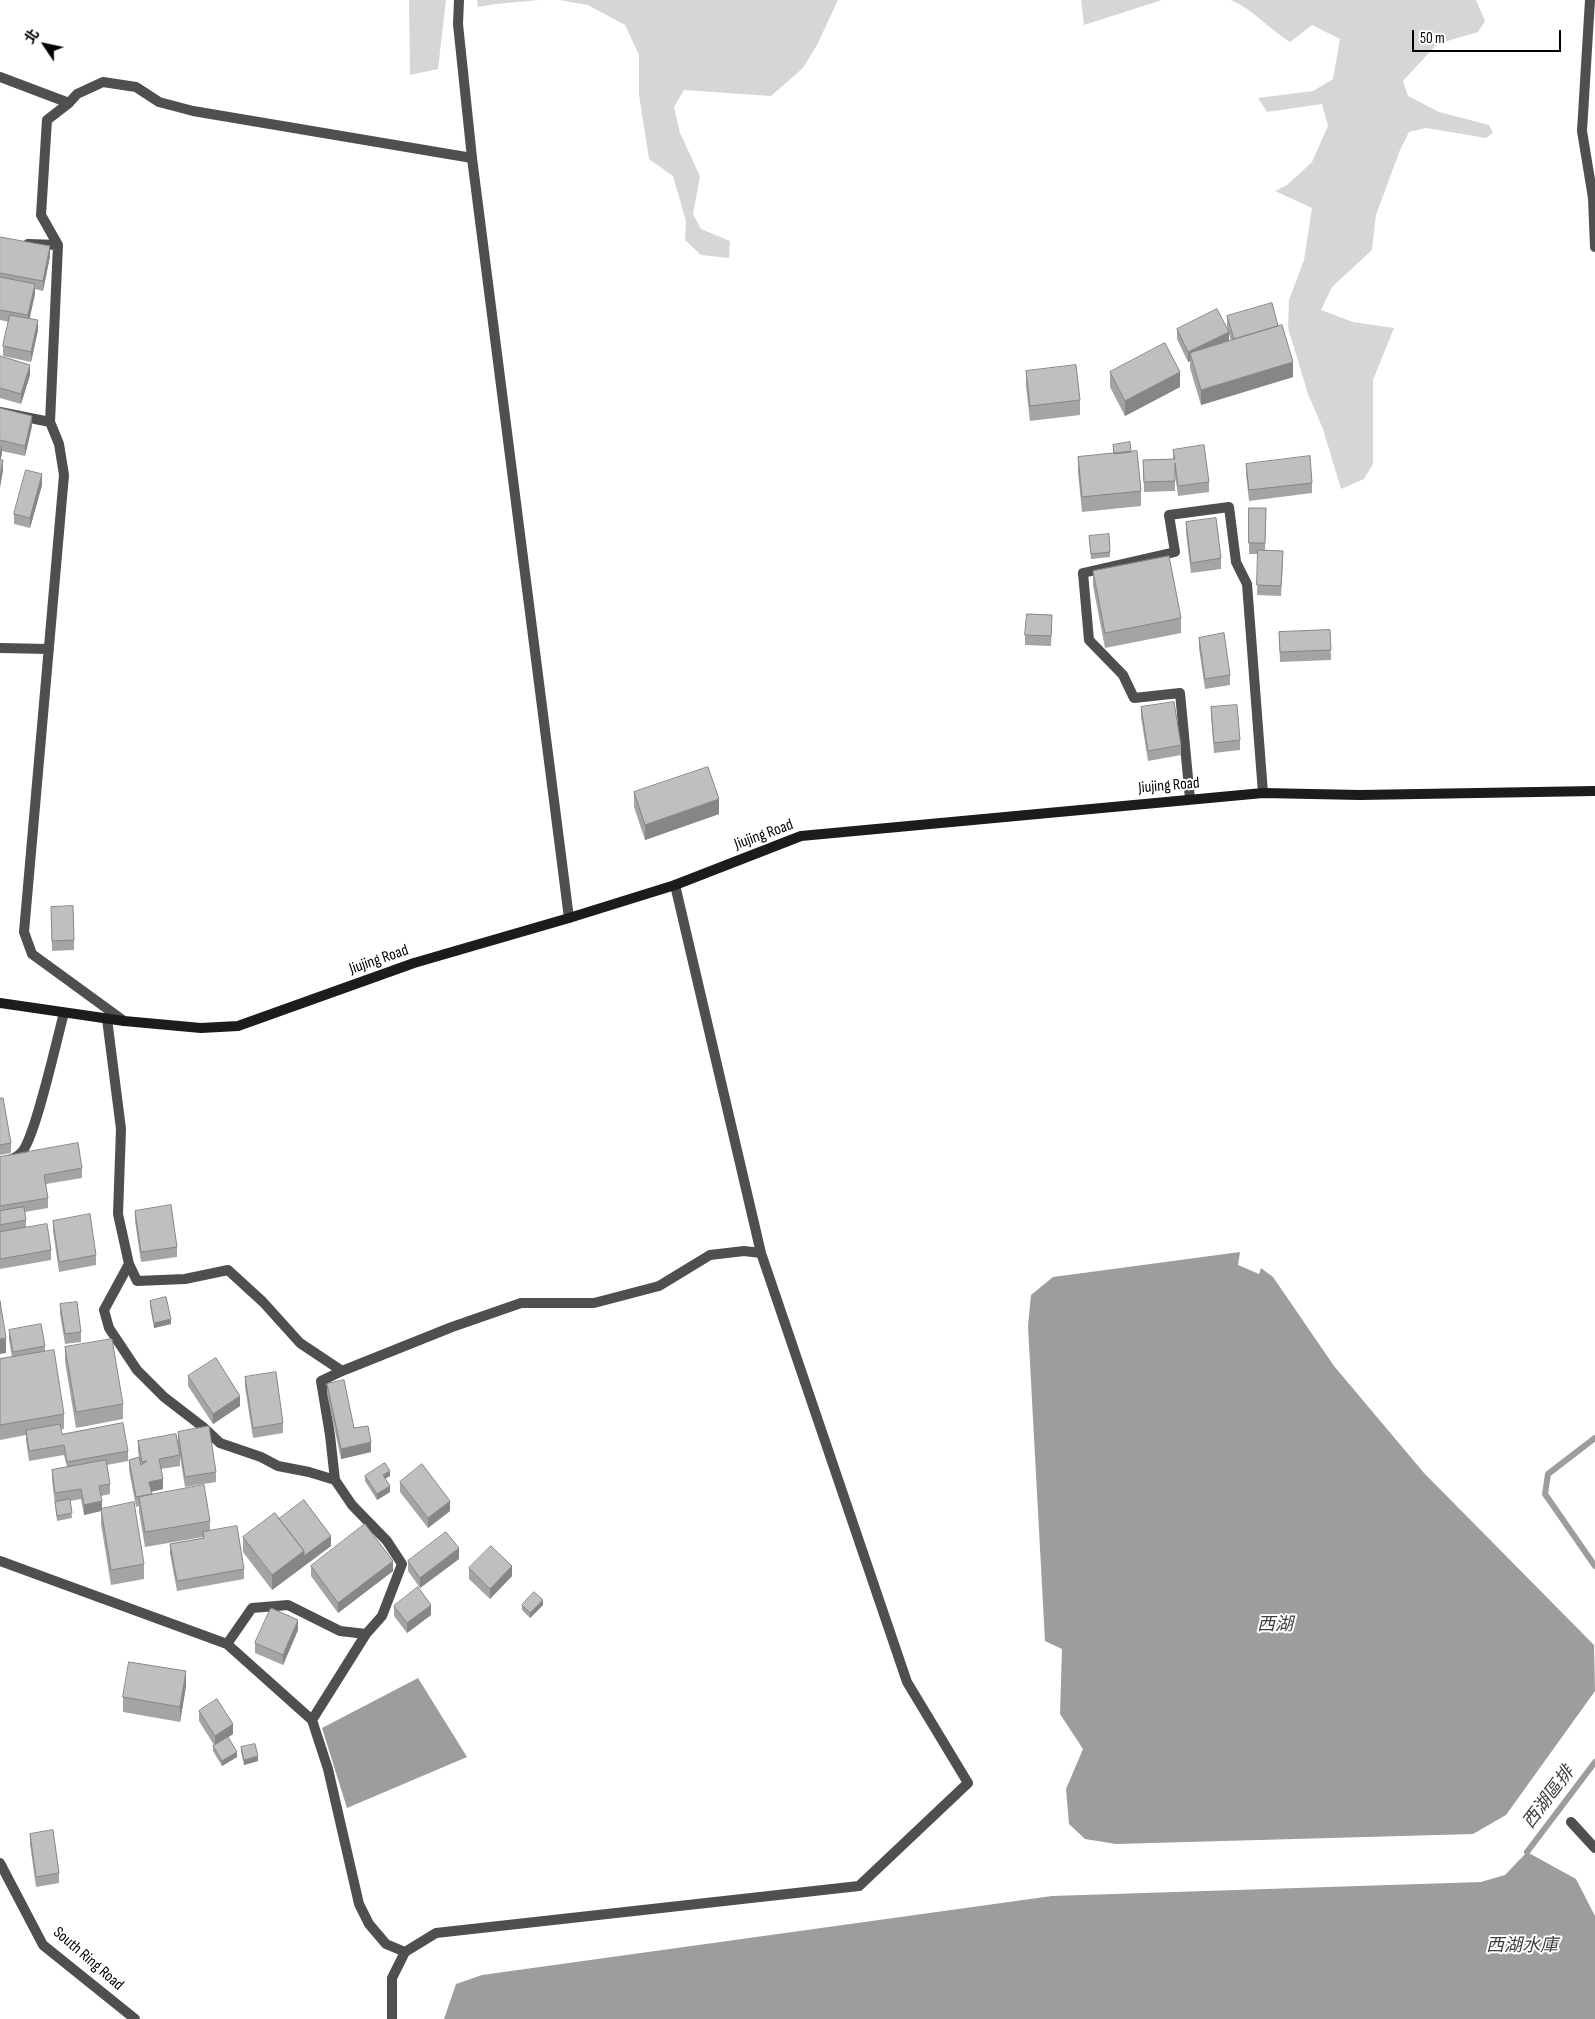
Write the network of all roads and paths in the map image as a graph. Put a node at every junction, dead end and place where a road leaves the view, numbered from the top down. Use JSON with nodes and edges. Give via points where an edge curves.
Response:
{"nodes":[{"id":1,"x":458,"y":0,"type":"edge"},
{"id":2,"x":1590,"y":0,"type":"edge"},
{"id":3,"x":1590,"y":71,"type":"edge"},
{"id":4,"x":0,"y":77,"type":"edge"},
{"id":5,"x":69,"y":103,"type":"junction"},
{"id":6,"x":472,"y":158,"type":"junction"},
{"id":7,"x":1594,"y":198,"type":"edge"},
{"id":8,"x":19,"y":244,"type":"edge"},
{"id":9,"x":58,"y":245,"type":"junction"},
{"id":10,"x":1595,"y":247,"type":"edge"},
{"id":11,"x":0,"y":412,"type":"edge"},
{"id":12,"x":50,"y":422,"type":"junction"},
{"id":13,"x":0,"y":648,"type":"edge"},
{"id":14,"x":49,"y":649,"type":"junction"},
{"id":15,"x":1595,"y":791,"type":"edge"},
{"id":16,"x":1263,"y":793,"type":"junction"},
{"id":17,"x":1190,"y":799,"type":"junction"},
{"id":18,"x":675,"y":885,"type":"junction"},
{"id":19,"x":568,"y":918,"type":"junction"},
{"id":20,"x":0,"y":1002,"type":"edge"},
{"id":21,"x":64,"y":1013,"type":"junction"},
{"id":22,"x":107,"y":1019,"type":"junction"},
{"id":23,"x":124,"y":1021,"type":"junction"},
{"id":24,"x":0,"y":1163,"type":"edge"},
{"id":25,"x":761,"y":1253,"type":"junction"},
{"id":26,"x":130,"y":1264,"type":"junction"},
{"id":27,"x":342,"y":1371,"type":"junction"},
{"id":28,"x":335,"y":1480,"type":"junction"},
{"id":29,"x":0,"y":1561,"type":"edge"},
{"id":30,"x":366,"y":1634,"type":"junction"},
{"id":31,"x":227,"y":1644,"type":"junction"},
{"id":32,"x":312,"y":1720,"type":"junction"},
{"id":33,"x":1571,"y":1822,"type":"dead end"},
{"id":34,"x":1595,"y":1848,"type":"edge"},
{"id":35,"x":0,"y":1863,"type":"edge"},
{"id":36,"x":405,"y":1952,"type":"junction"},
{"id":37,"x":135,"y":2019,"type":"edge"},
{"id":38,"x":392,"y":2019,"type":"edge"}],
"edges":[{"from":1,"to":6,"type":"street"},
{"from":2,"to":3,"type":"street"},
{"from":3,"to":7,"type":"street","via":[[1582,131]]},
{"from":4,"to":5,"type":"street"},
{"from":5,"to":6,"type":"street","via":[[77,94],[103,82],[136,87],[159,102],[193,111]]},
{"from":5,"to":9,"type":"street","via":[[47,120],[41,215]]},
{"from":6,"to":19,"type":"street"},
{"from":7,"to":10,"type":"street"},
{"from":8,"to":9,"type":"street"},
{"from":9,"to":12,"type":"street"},
{"from":11,"to":12,"type":"street"},
{"from":12,"to":14,"type":"street","via":[[59,444],[64,475]]},
{"from":13,"to":14,"type":"street"},
{"from":14,"to":23,"type":"street","via":[[24,932],[32,954]]},
{"from":15,"to":16,"type":"main road","name":"Jiujing Road","via":[[1360,795]]},
{"from":16,"to":17,"type":"main road","name":"Jiujing Road"},
{"from":16,"to":17,"type":"street","via":[[1247,584],[1236,562],[1229,507],[1169,515],[1175,552],[1083,574],[1089,640],[1123,675],[1134,698],[1180,693]]},
{"from":17,"to":18,"type":"main road","name":"Jiujing Road","via":[[801,836]]},
{"from":18,"to":19,"type":"main road","name":"Jiujing Road"},
{"from":18,"to":25,"type":"street"},
{"from":19,"to":23,"type":"main road","name":"Jiujing Road","via":[[414,963],[238,1026],[201,1028]]},
{"from":20,"to":21,"type":"main road","name":"Jiujing Road"},
{"from":21,"to":22,"type":"main road","name":"Jiujing Road"},
{"from":21,"to":24,"type":"street","via":[[32,1132],[22,1152],[12,1160]]},
{"from":22,"to":23,"type":"main road","name":"Jiujing Road"},
{"from":22,"to":26,"type":"street","via":[[122,1129],[118,1214]]},
{"from":25,"to":27,"type":"street","via":[[710,1255],[660,1286],[594,1303],[521,1303],[452,1326]]},
{"from":25,"to":36,"type":"street","via":[[907,1682],[968,1783],[859,1886],[436,1933]]},
{"from":26,"to":27,"type":"street","via":[[137,1281],[185,1278],[228,1270],[300,1343]]},
{"from":26,"to":28,"type":"street","via":[[104,1310],[109,1328],[137,1370],[164,1397],[220,1442],[278,1466]]},
{"from":27,"to":28,"type":"street","via":[[320,1381]]},
{"from":28,"to":30,"type":"street","via":[[352,1505],[387,1541],[402,1564],[382,1616]]},
{"from":29,"to":31,"type":"street"},
{"from":30,"to":31,"type":"street","via":[[340,1630],[288,1605],[252,1608]]},
{"from":30,"to":32,"type":"street"},
{"from":31,"to":32,"type":"street"},
{"from":32,"to":36,"type":"street","via":[[328,1769],[359,1904],[369,1924],[386,1944]]},
{"from":33,"to":34,"type":"street"},
{"from":35,"to":37,"type":"street","name":"South Ring Road","via":[[43,1945]]},
{"from":36,"to":38,"type":"street","via":[[392,1978]]}]}
